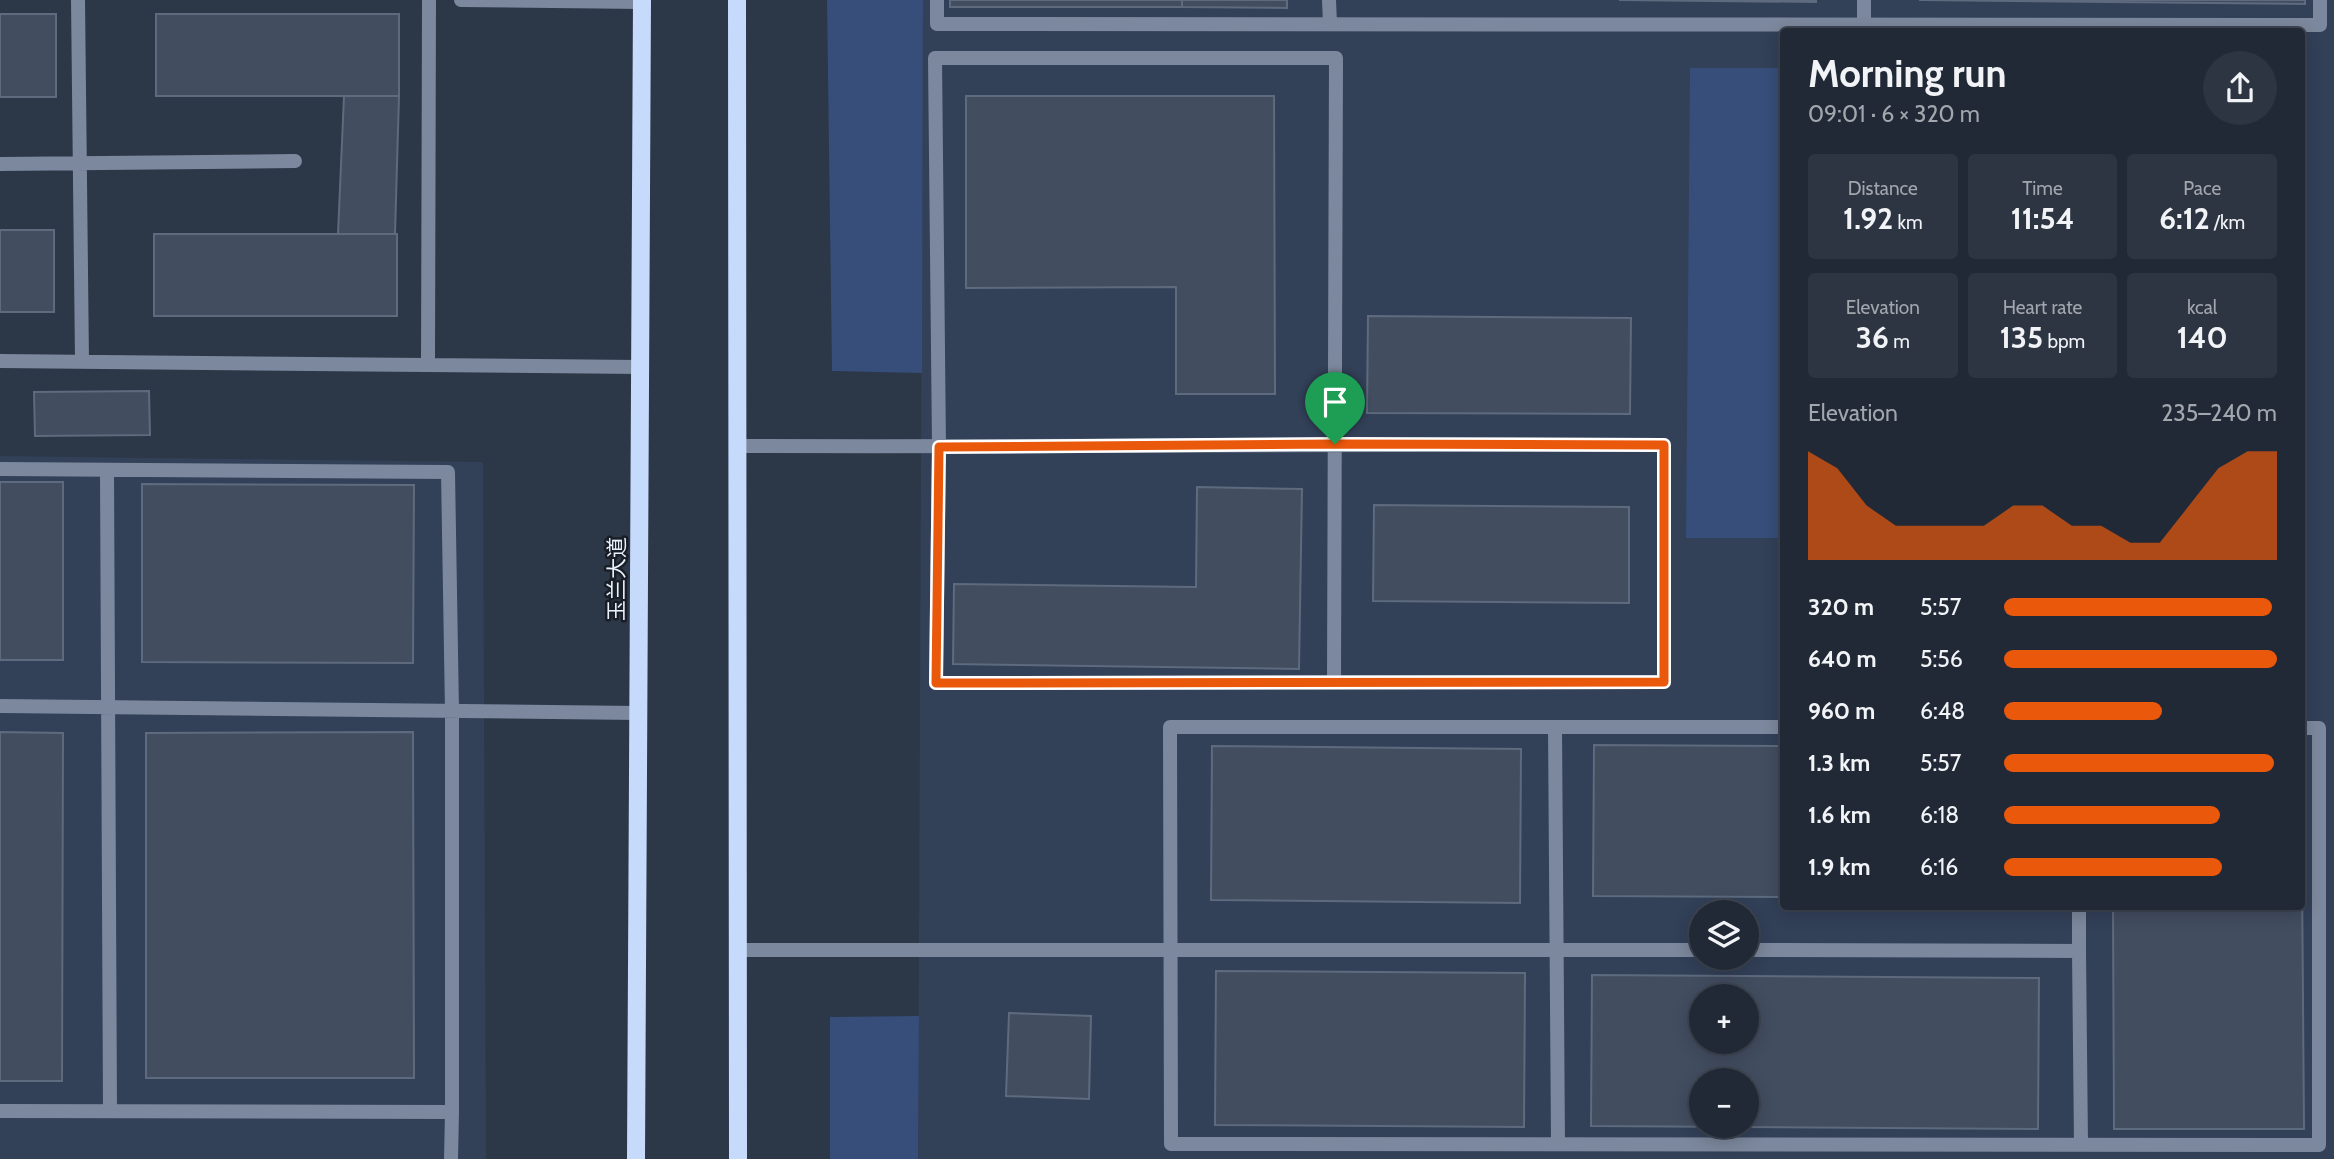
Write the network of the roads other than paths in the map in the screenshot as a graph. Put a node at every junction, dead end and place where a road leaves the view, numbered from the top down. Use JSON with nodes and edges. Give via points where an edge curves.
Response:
{"nodes":[{"id":1,"x":78,"y":0,"type":"edge"},
{"id":2,"x":429,"y":0,"type":"edge"},
{"id":3,"x":461,"y":0,"type":"edge"},
{"id":4,"x":737,"y":0,"type":"edge"},
{"id":5,"x":937,"y":0,"type":"edge"},
{"id":6,"x":1329,"y":0,"type":"edge"},
{"id":7,"x":1864,"y":0,"type":"edge"},
{"id":8,"x":2320,"y":0,"type":"edge"},
{"id":9,"x":642,"y":1,"type":"edge"},
{"id":10,"x":1330,"y":24,"type":"junction"},
{"id":11,"x":1864,"y":24,"type":"junction"},
{"id":12,"x":295,"y":161,"type":"dead end"},
{"id":13,"x":0,"y":164,"type":"edge"},
{"id":14,"x":80,"y":164,"type":"junction"},
{"id":15,"x":0,"y":360,"type":"edge"},
{"id":16,"x":82,"y":361,"type":"junction"},
{"id":17,"x":428,"y":365,"type":"junction"},
{"id":18,"x":640,"y":367,"type":"junction"},
{"id":19,"x":1335,"y":444,"type":"junction"},
{"id":20,"x":737,"y":446,"type":"junction"},
{"id":21,"x":939,"y":447,"type":"junction"},
{"id":22,"x":0,"y":469,"type":"edge"},
{"id":23,"x":107,"y":470,"type":"junction"},
{"id":24,"x":1334,"y":681,"type":"junction"},
{"id":25,"x":0,"y":706,"type":"edge"},
{"id":26,"x":109,"y":707,"type":"junction"},
{"id":27,"x":452,"y":711,"type":"junction"},
{"id":28,"x":638,"y":713,"type":"junction"},
{"id":29,"x":1555,"y":727,"type":"junction"},
{"id":30,"x":1780,"y":727,"type":"edge"},
{"id":31,"x":2305,"y":728,"type":"edge"},
{"id":32,"x":2079,"y":910,"type":"edge"},
{"id":33,"x":1172,"y":949,"type":"junction"},
{"id":34,"x":738,"y":950,"type":"junction"},
{"id":35,"x":1556,"y":950,"type":"junction"},
{"id":36,"x":1689,"y":950,"type":"edge"},
{"id":37,"x":1759,"y":950,"type":"edge"},
{"id":38,"x":2079,"y":951,"type":"junction"},
{"id":39,"x":0,"y":1111,"type":"edge"},
{"id":40,"x":110,"y":1111,"type":"junction"},
{"id":41,"x":452,"y":1112,"type":"junction"},
{"id":42,"x":1558,"y":1144,"type":"junction"},
{"id":43,"x":2081,"y":1145,"type":"junction"},
{"id":44,"x":451,"y":1159,"type":"edge"},
{"id":45,"x":636,"y":1159,"type":"edge"},
{"id":46,"x":738,"y":1159,"type":"edge"}],
"edges":[{"from":1,"to":14,"type":"lane"},
{"from":2,"to":17,"type":"lane"},
{"from":3,"to":9,"type":"lane"},
{"from":4,"to":20,"type":"main road"},
{"from":5,"to":10,"type":"lane","via":[[937,24]]},
{"from":6,"to":10,"type":"lane"},
{"from":7,"to":11,"type":"lane"},
{"from":8,"to":11,"type":"lane","via":[[2320,24]]},
{"from":9,"to":18,"type":"main road","name":"玉兰大道"},
{"from":10,"to":11,"type":"lane"},
{"from":12,"to":14,"type":"lane"},
{"from":13,"to":14,"type":"lane"},
{"from":14,"to":16,"type":"lane"},
{"from":15,"to":16,"type":"lane"},
{"from":16,"to":17,"type":"lane"},
{"from":17,"to":18,"type":"lane"},
{"from":18,"to":28,"type":"main road","name":"玉兰大道"},
{"from":19,"to":21,"type":"lane"},
{"from":19,"to":21,"type":"lane","via":[[1336,58],[935,58]]},
{"from":19,"to":24,"type":"lane"},
{"from":19,"to":24,"type":"lane","via":[[1664,445],[1664,682]]},
{"from":20,"to":21,"type":"lane"},
{"from":20,"to":34,"type":"main road"},
{"from":21,"to":24,"type":"lane","via":[[936,683]]},
{"from":22,"to":23,"type":"lane"},
{"from":23,"to":26,"type":"lane"},
{"from":23,"to":27,"type":"lane","via":[[448,472]]},
{"from":25,"to":26,"type":"lane"},
{"from":26,"to":27,"type":"lane"},
{"from":26,"to":40,"type":"lane"},
{"from":27,"to":28,"type":"lane"},
{"from":27,"to":41,"type":"lane"},
{"from":28,"to":45,"type":"main road","name":"玉兰大道"},
{"from":29,"to":30,"type":"lane"},
{"from":29,"to":33,"type":"lane","via":[[1170,727]]},
{"from":29,"to":35,"type":"lane"},
{"from":31,"to":43,"type":"lane","via":[[2319,728],[2319,1145]]},
{"from":32,"to":38,"type":"lane"},
{"from":33,"to":34,"type":"lane"},
{"from":33,"to":35,"type":"lane"},
{"from":33,"to":42,"type":"lane","via":[[1171,1144]]},
{"from":34,"to":46,"type":"main road"},
{"from":35,"to":36,"type":"lane"},
{"from":35,"to":42,"type":"lane"},
{"from":37,"to":38,"type":"lane"},
{"from":38,"to":43,"type":"lane"},
{"from":39,"to":40,"type":"lane"},
{"from":40,"to":41,"type":"lane"},
{"from":41,"to":44,"type":"lane"},
{"from":42,"to":43,"type":"lane"}]}
